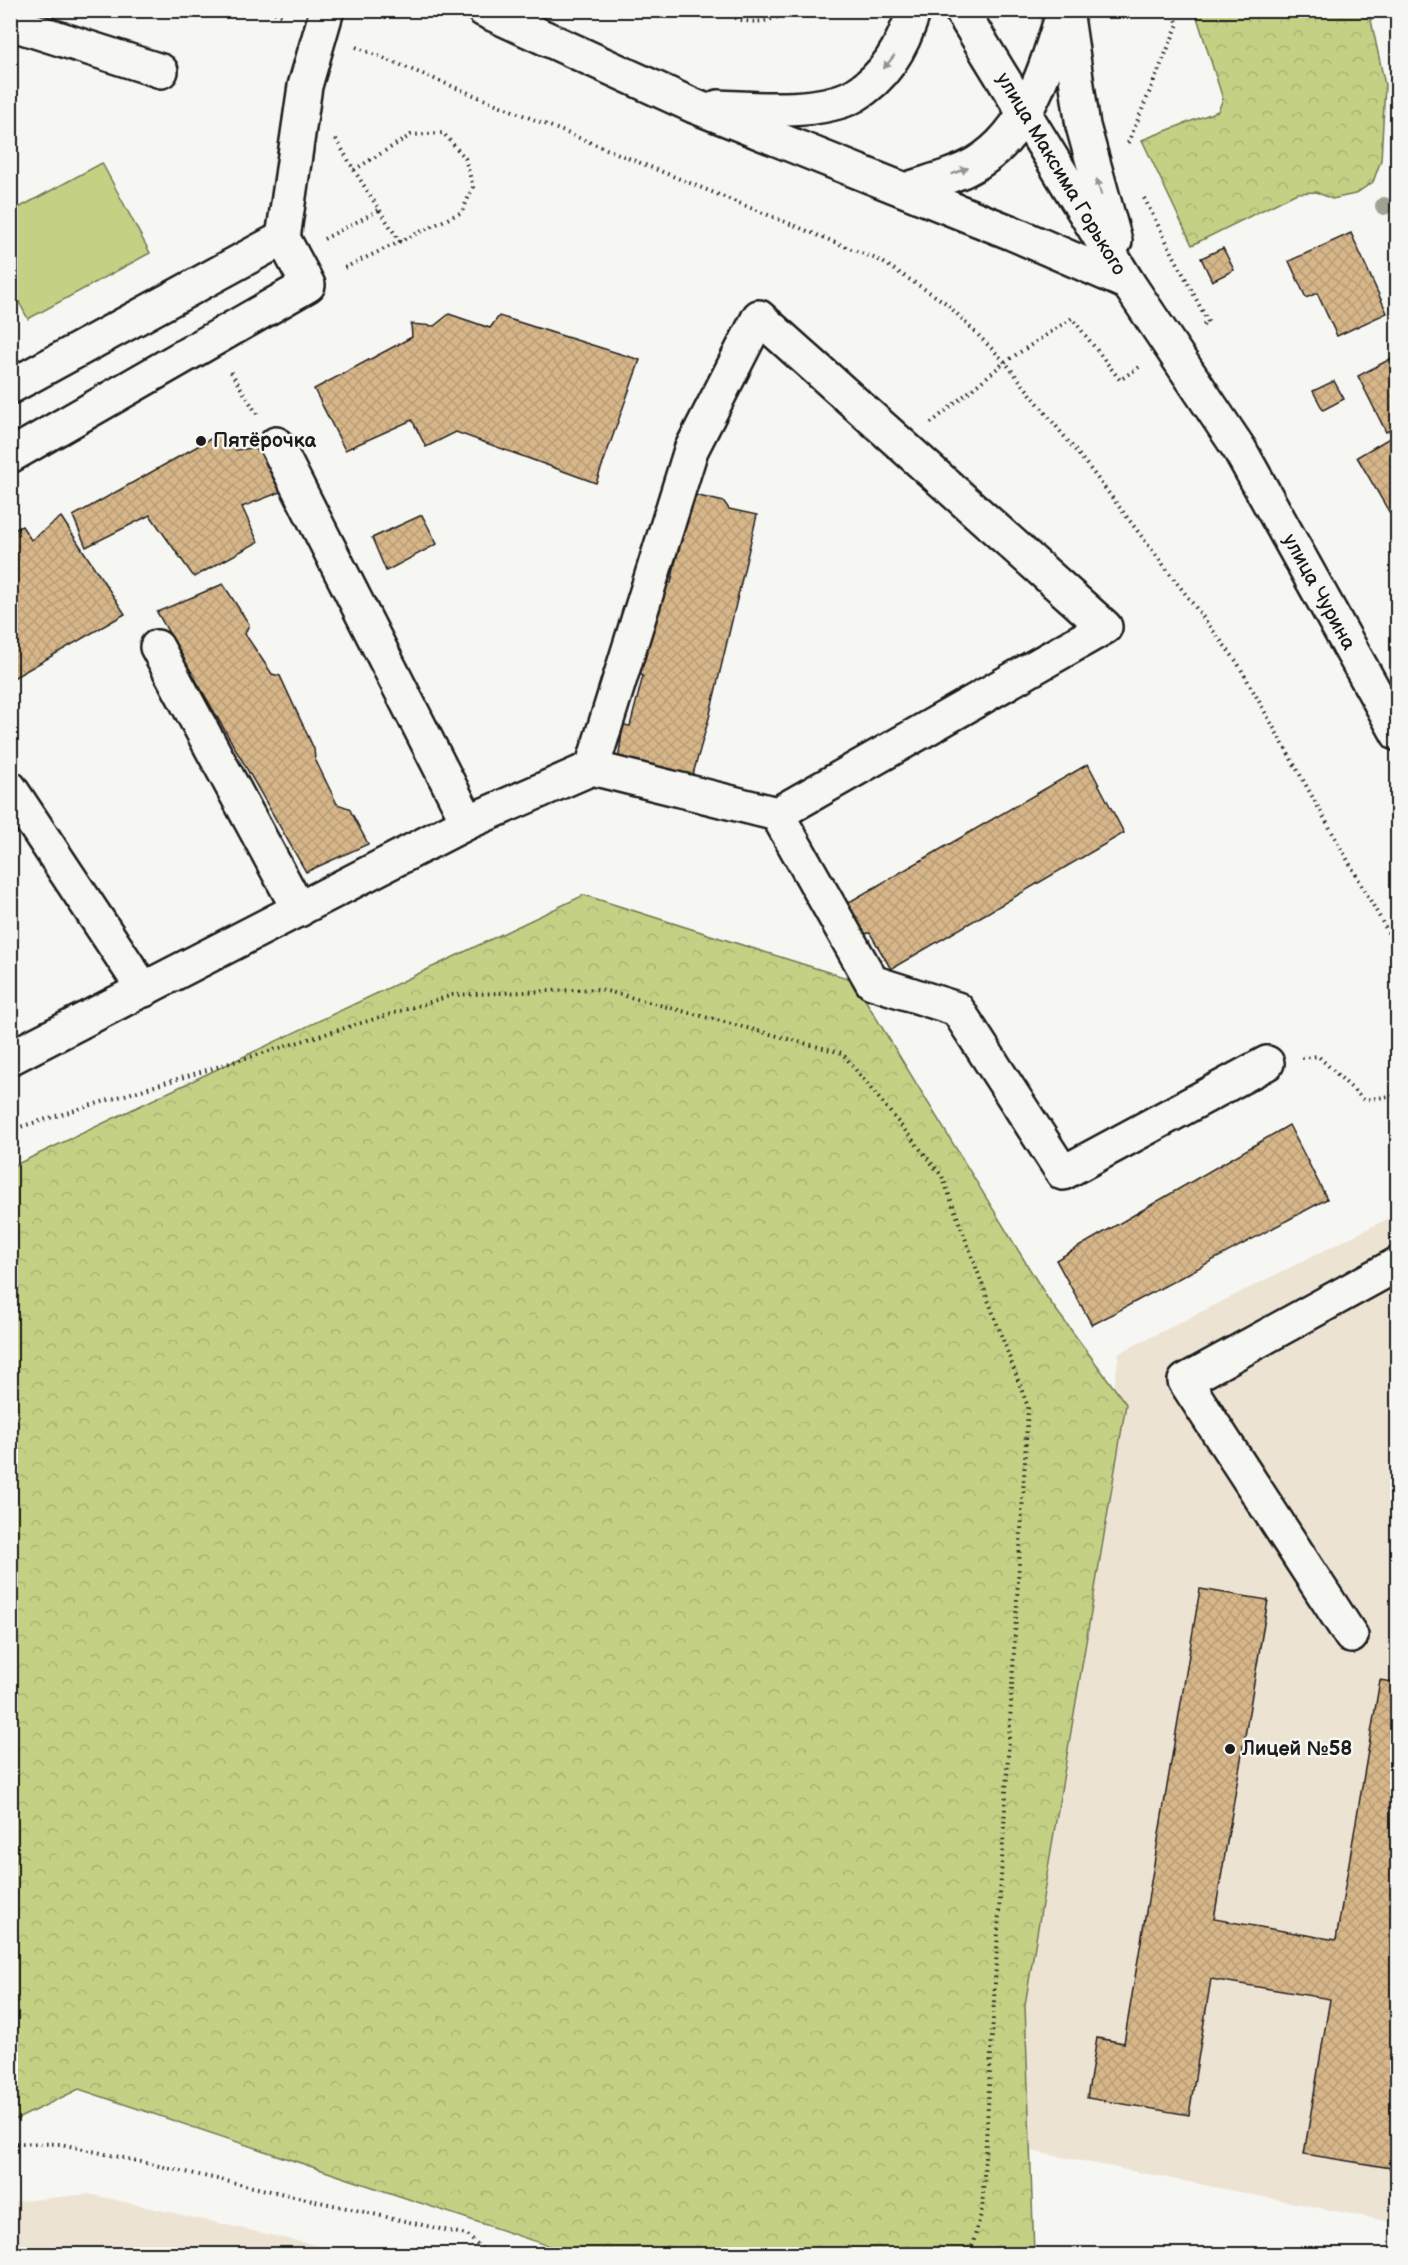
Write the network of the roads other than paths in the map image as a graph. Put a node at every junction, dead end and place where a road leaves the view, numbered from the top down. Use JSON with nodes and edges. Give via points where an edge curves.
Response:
{"nodes":[{"id":1,"x":484,"y":10,"type":"edge"},
{"id":2,"x":914,"y":10,"type":"edge"},
{"id":3,"x":961,"y":10,"type":"edge"},
{"id":4,"x":1065,"y":10,"type":"edge"},
{"id":5,"x":324,"y":21,"type":"edge"},
{"id":6,"x":10,"y":23,"type":"edge"},
{"id":7,"x":47,"y":23,"type":"edge"},
{"id":8,"x":160,"y":71,"type":"dead end"},
{"id":9,"x":694,"y":106,"type":"junction"},
{"id":10,"x":1025,"y":115,"type":"junction"},
{"id":11,"x":905,"y":190,"type":"junction"},
{"id":12,"x":288,"y":246,"type":"junction"},
{"id":13,"x":1128,"y":283,"type":"junction"},
{"id":14,"x":10,"y":387,"type":"edge"},
{"id":15,"x":276,"y":444,"type":"road end"},
{"id":16,"x":10,"y":456,"type":"edge"},
{"id":17,"x":157,"y":647,"type":"dead end"},
{"id":18,"x":1398,"y":734,"type":"edge"},
{"id":19,"x":592,"y":768,"type":"junction"},
{"id":20,"x":10,"y":788,"type":"edge"},
{"id":21,"x":777,"y":814,"type":"junction"},
{"id":22,"x":468,"y":822,"type":"junction"},
{"id":23,"x":299,"y":910,"type":"junction"},
{"id":24,"x":144,"y":990,"type":"junction"},
{"id":25,"x":10,"y":1058,"type":"edge"},
{"id":26,"x":1267,"y":1063,"type":"road end"},
{"id":27,"x":1398,"y":1264,"type":"edge"},
{"id":28,"x":1351,"y":1636,"type":"dead end"}],
"edges":[{"from":1,"to":9,"type":"street"},
{"from":2,"to":9,"type":"street","one_way":true,"via":[[907,36],[893,59],[854,95],[822,106]]},
{"from":3,"to":10,"type":"street","name":"улица Максима Горького"},
{"from":4,"to":10,"type":"street","via":[[1045,72]]},
{"from":13,"to":4,"type":"street","name":"улица Максима Горького","one_way":true,"via":[[1083,126]]},
{"from":5,"to":12,"type":"street","via":[[306,87]]},
{"from":6,"to":7,"type":"street"},
{"from":7,"to":8,"type":"street"},
{"from":9,"to":11,"type":"street"},
{"from":11,"to":10,"type":"street","one_way":true,"via":[[967,168],[1000,146]]},
{"from":10,"to":13,"type":"street","name":"улица Максима Горького"},
{"from":11,"to":13,"type":"street"},
{"from":12,"to":14,"type":"street"},
{"from":12,"to":16,"type":"street","via":[[308,285]]},
{"from":13,"to":18,"type":"street","name":"улица Чурина","via":[[1240,450]]},
{"from":15,"to":22,"type":"street"},
{"from":17,"to":23,"type":"street"},
{"from":19,"to":21,"type":"street"},
{"from":19,"to":21,"type":"street","via":[[691,450],[759,317],[1105,627]]},
{"from":19,"to":22,"type":"street"},
{"from":20,"to":24,"type":"street"},
{"from":21,"to":26,"type":"street","via":[[872,982],[957,1009],[1063,1173]]},
{"from":22,"to":23,"type":"street"},
{"from":23,"to":24,"type":"street"},
{"from":24,"to":25,"type":"street"},
{"from":27,"to":28,"type":"street","via":[[1185,1381]]}]}
